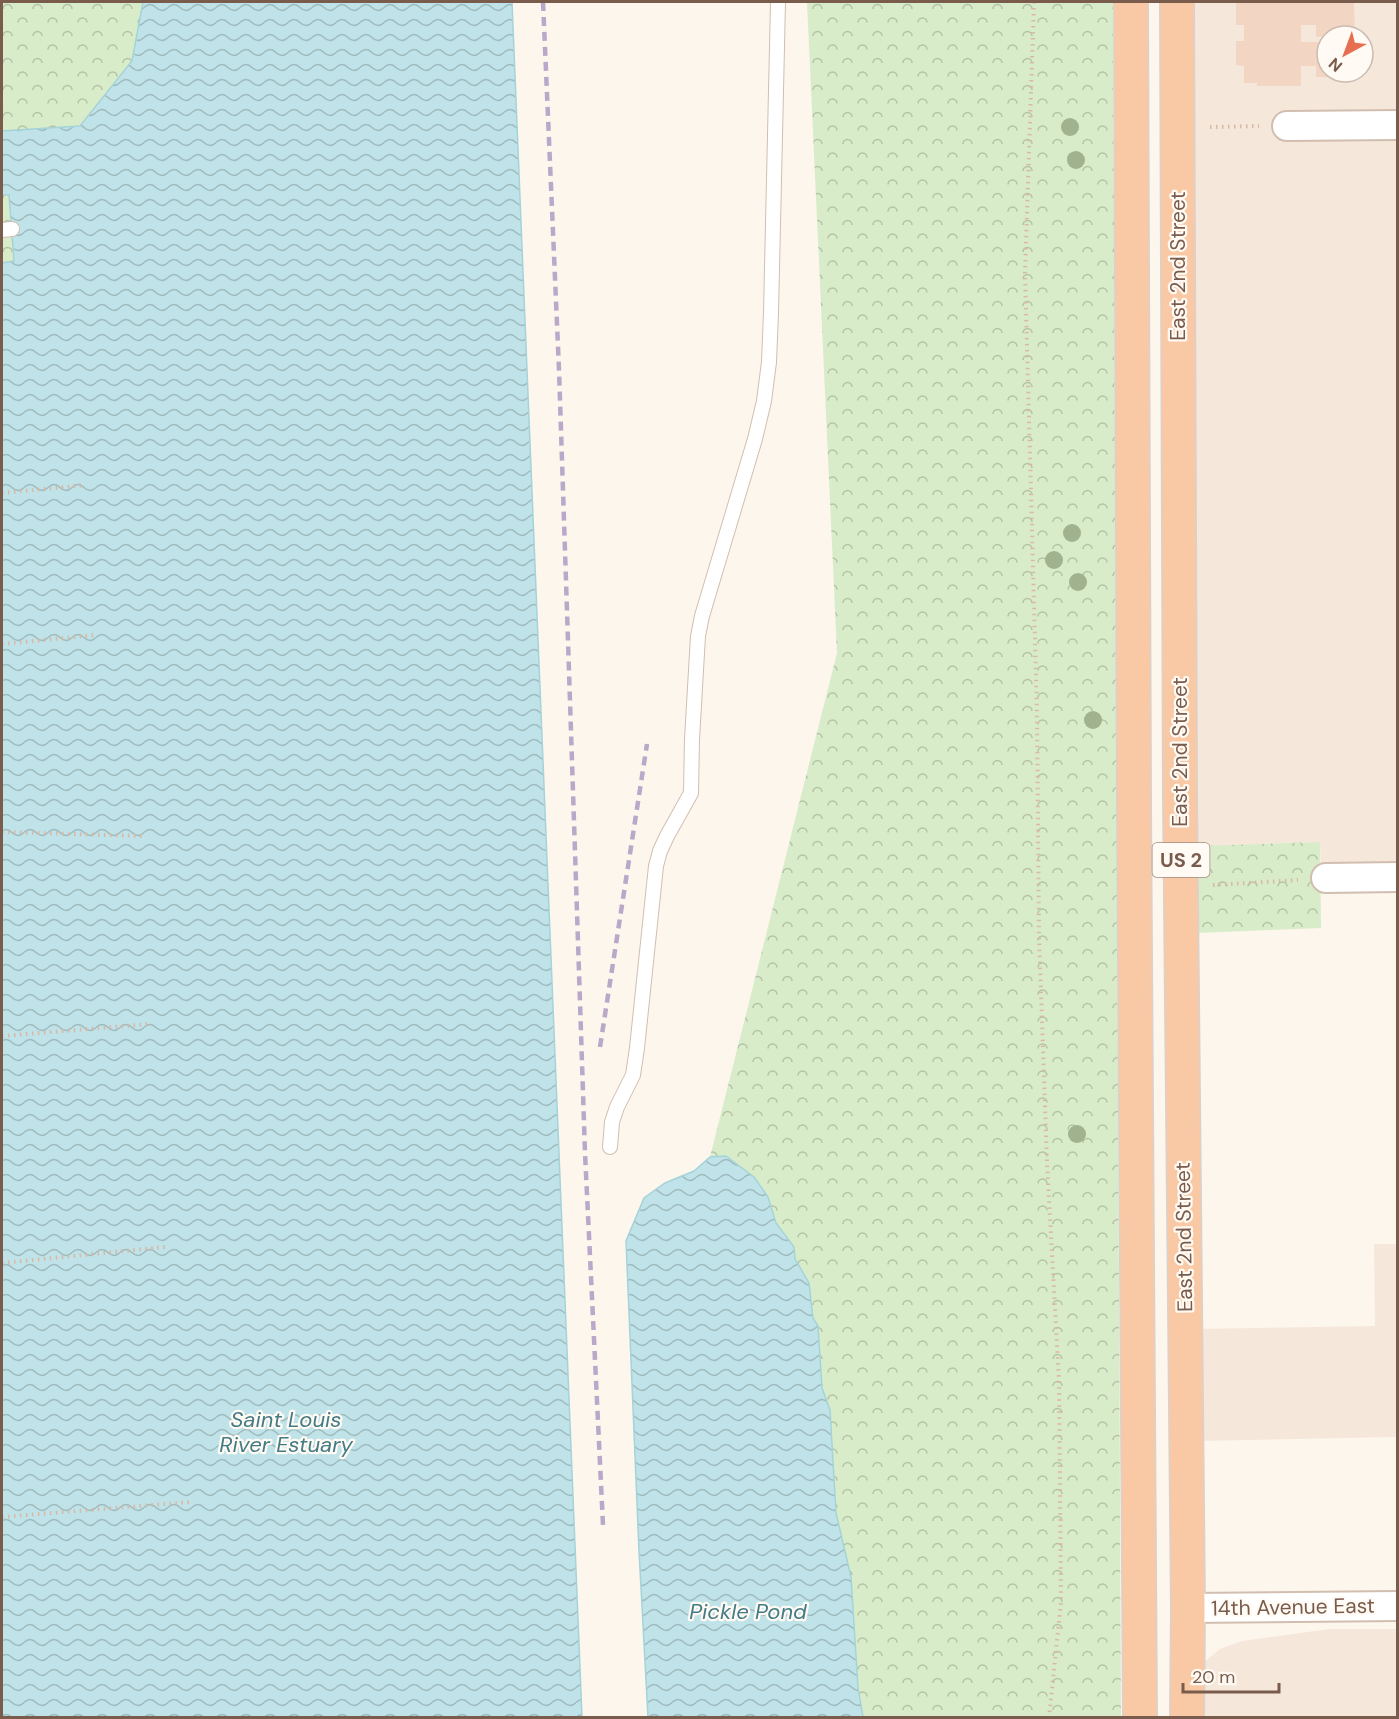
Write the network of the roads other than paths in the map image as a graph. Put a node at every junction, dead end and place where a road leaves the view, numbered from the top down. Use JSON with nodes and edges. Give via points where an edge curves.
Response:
{"nodes":[{"id":1,"x":778,"y":2,"type":"edge"},
{"id":2,"x":1131,"y":2,"type":"edge"},
{"id":3,"x":1177,"y":2,"type":"edge"},
{"id":4,"x":1398,"y":125,"type":"edge"},
{"id":5,"x":1287,"y":126,"type":"road end"},
{"id":6,"x":1398,"y":877,"type":"edge"},
{"id":7,"x":1326,"y":878,"type":"road end"},
{"id":8,"x":609,"y":1147,"type":"dead end"},
{"id":9,"x":1398,"y":1606,"type":"edge"},
{"id":10,"x":1188,"y":1608,"type":"junction"},
{"id":11,"x":1140,"y":1718,"type":"edge"},
{"id":12,"x":1187,"y":1718,"type":"edge"}],
"edges":[{"from":1,"to":8,"type":"lane","via":[[771,313],[764,401],[702,616],[691,793],[660,850],[656,866],[638,1048],[633,1075],[612,1122]]},
{"from":2,"to":11,"type":"highway","number":"US 2"},
{"from":3,"to":10,"type":"highway","name":"East 2nd Street","number":"US 2"},
{"from":4,"to":5,"type":"street"},
{"from":6,"to":7,"type":"street"},
{"from":9,"to":10,"type":"street","name":"14th Avenue East"},
{"from":10,"to":12,"type":"highway","name":"East 2nd Street","number":"US 2"}]}
